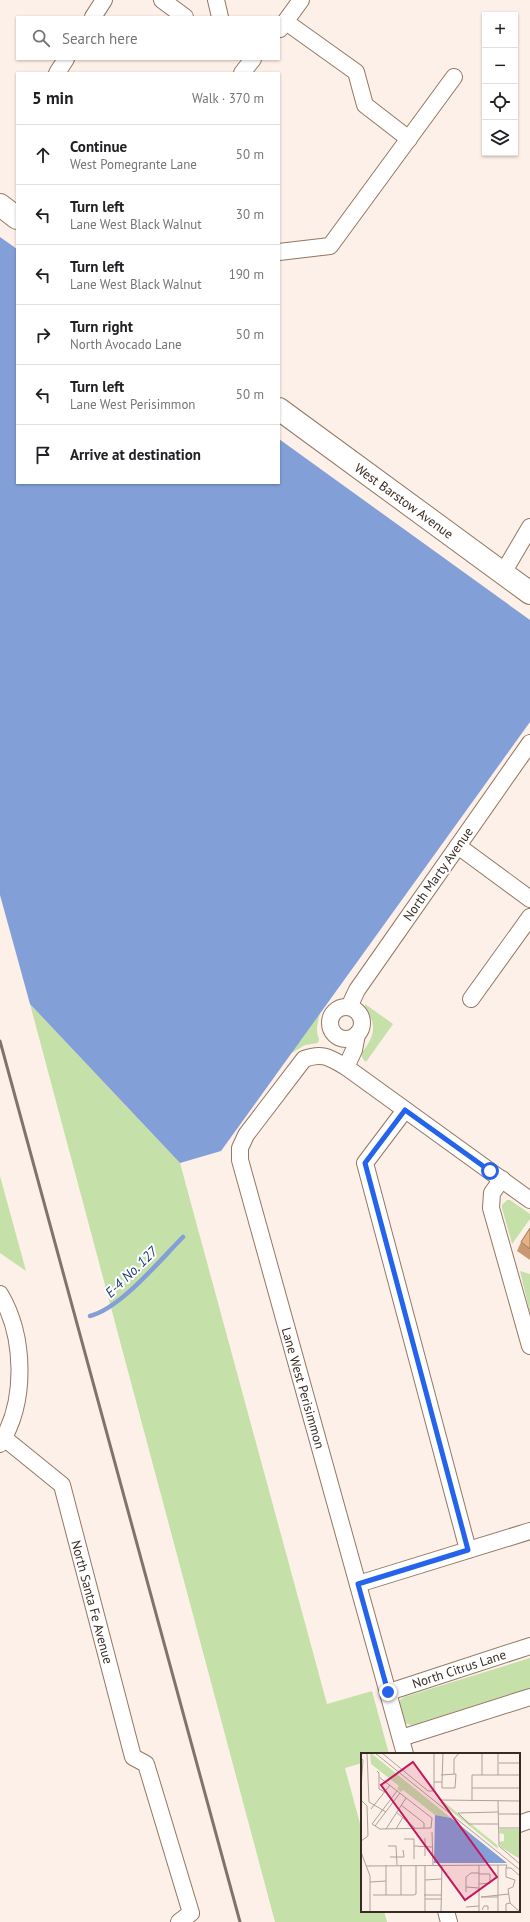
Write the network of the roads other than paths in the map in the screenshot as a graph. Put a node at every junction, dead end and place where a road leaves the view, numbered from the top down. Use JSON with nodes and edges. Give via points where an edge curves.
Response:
{"nodes":[{"id":1,"x":104,"y":0,"type":"edge"},
{"id":2,"x":162,"y":0,"type":"edge"},
{"id":3,"x":216,"y":0,"type":"edge"},
{"id":4,"x":302,"y":0,"type":"edge"},
{"id":5,"x":94,"y":16,"type":"edge"},
{"id":6,"x":184,"y":16,"type":"edge"},
{"id":7,"x":220,"y":16,"type":"edge"},
{"id":8,"x":282,"y":26,"type":"edge"},
{"id":9,"x":65,"y":60,"type":"edge"},
{"id":10,"x":58,"y":72,"type":"edge"},
{"id":11,"x":454,"y":77,"type":"dead end"},
{"id":12,"x":408,"y":139,"type":"junction"},
{"id":13,"x":0,"y":205,"type":"edge"},
{"id":14,"x":16,"y":217,"type":"edge"},
{"id":15,"x":280,"y":252,"type":"edge"},
{"id":16,"x":280,"y":410,"type":"edge"},
{"id":17,"x":530,"y":527,"type":"edge"},
{"id":18,"x":503,"y":573,"type":"junction"},
{"id":19,"x":530,"y":593,"type":"edge"},
{"id":20,"x":530,"y":743,"type":"edge"},
{"id":21,"x":458,"y":846,"type":"junction"},
{"id":22,"x":530,"y":899,"type":"edge"},
{"id":23,"x":530,"y":917,"type":"edge"},
{"id":24,"x":471,"y":999,"type":"dead end"},
{"id":25,"x":349,"y":1007,"type":"junction"},
{"id":26,"x":331,"y":1029,"type":"junction"},
{"id":27,"x":357,"y":1034,"type":"junction"},
{"id":28,"x":326,"y":1056,"type":"junction"},
{"id":29,"x":346,"y":1067,"type":"junction"},
{"id":30,"x":405,"y":1110,"type":"junction"},
{"id":31,"x":502,"y":1179,"type":"junction"},
{"id":32,"x":530,"y":1200,"type":"edge"},
{"id":33,"x":0,"y":1294,"type":"edge"},
{"id":34,"x":530,"y":1346,"type":"edge"},
{"id":35,"x":2,"y":1441,"type":"edge"},
{"id":36,"x":530,"y":1531,"type":"edge"},
{"id":37,"x":468,"y":1550,"type":"junction"},
{"id":38,"x":358,"y":1584,"type":"junction"},
{"id":39,"x":530,"y":1646,"type":"edge"},
{"id":40,"x":388,"y":1692,"type":"junction"},
{"id":41,"x":530,"y":1697,"type":"edge"},
{"id":42,"x":401,"y":1738,"type":"junction"},
{"id":43,"x":405,"y":1753,"type":"edge"},
{"id":44,"x":530,"y":1820,"type":"edge"},
{"id":45,"x":520,"y":1824,"type":"edge"},
{"id":46,"x":446,"y":1912,"type":"edge"},
{"id":47,"x":179,"y":1922,"type":"edge"},
{"id":48,"x":449,"y":1922,"type":"edge"}],
"edges":[{"from":1,"to":5,"type":"street"},
{"from":2,"to":6,"type":"street"},
{"from":3,"to":7,"type":"street"},
{"from":4,"to":8,"type":"street"},
{"from":8,"to":12,"type":"street","via":[[356,72],[365,105]]},
{"from":9,"to":10,"type":"street"},
{"from":11,"to":12,"type":"street"},
{"from":12,"to":15,"type":"street","via":[[330,246]]},
{"from":13,"to":14,"type":"street"},
{"from":16,"to":18,"type":"street","name":"West Barstow Avenue"},
{"from":17,"to":18,"type":"street"},
{"from":18,"to":19,"type":"street","name":"West Barstow Avenue"},
{"from":20,"to":21,"type":"street","name":"North Marty Avenue"},
{"from":21,"to":22,"type":"street"},
{"from":21,"to":25,"type":"street","name":"North Marty Avenue","via":[[357,990]]},
{"from":23,"to":24,"type":"street"},
{"from":25,"to":26,"type":"street","via":[[342,1007],[333,1013],[330,1018]]},
{"from":25,"to":27,"type":"street","via":[[357,1011],[362,1020]]},
{"from":26,"to":27,"type":"street","via":[[338,1037],[343,1038]]},
{"from":26,"to":28,"type":"street"},
{"from":27,"to":29,"type":"street","via":[[354,1050]]},
{"from":28,"to":29,"type":"street"},
{"from":28,"to":38,"type":"street","name":"Lane West Perisimmon","via":[[308,1058],[297,1068],[246,1136],[240,1148],[240,1160]]},
{"from":29,"to":30,"type":"street"},
{"from":30,"to":31,"type":"street"},
{"from":30,"to":37,"type":"street","via":[[365,1163]]},
{"from":31,"to":32,"type":"street"},
{"from":31,"to":34,"type":"street","via":[[492,1193],[491,1208]]},
{"from":33,"to":35,"type":"street","name":"North Santa Fe Avenue","via":[[14,1329],[19,1358],[19,1386],[14,1416]]},
{"from":35,"to":47,"type":"street","name":"North Santa Fe Avenue","via":[[62,1485],[133,1757],[146,1764],[191,1913]]},
{"from":36,"to":37,"type":"street"},
{"from":37,"to":38,"type":"street"},
{"from":38,"to":40,"type":"street","name":"Lane West Perisimmon"},
{"from":39,"to":40,"type":"street","name":"North Citrus Lane"},
{"from":40,"to":42,"type":"street","name":"Lane West Perisimmon"},
{"from":41,"to":42,"type":"street"},
{"from":42,"to":43,"type":"street","name":"Lane West Perisimmon"},
{"from":44,"to":45,"type":"street"},
{"from":46,"to":48,"type":"street"}]}
